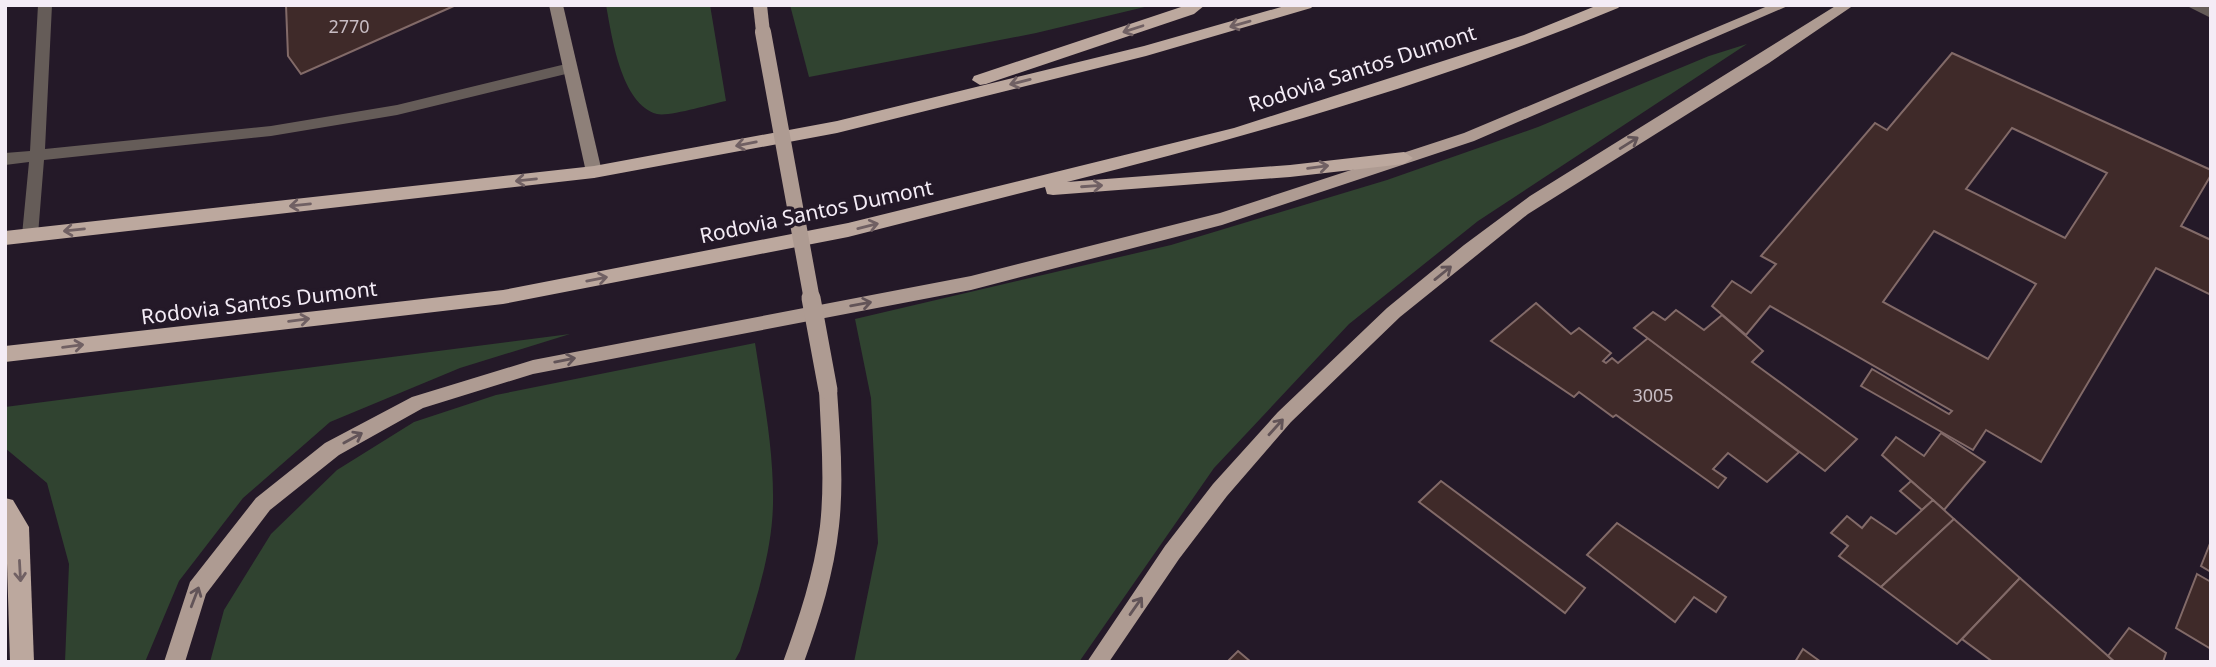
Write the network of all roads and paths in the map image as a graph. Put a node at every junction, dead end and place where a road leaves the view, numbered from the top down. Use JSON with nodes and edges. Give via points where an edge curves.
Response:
{"nodes":[{"id":1,"x":45,"y":5,"type":"edge"},
{"id":2,"x":556,"y":5,"type":"edge"},
{"id":3,"x":760,"y":5,"type":"edge"},
{"id":4,"x":1197,"y":5,"type":"edge"},
{"id":5,"x":1306,"y":5,"type":"edge"},
{"id":6,"x":1613,"y":5,"type":"edge"},
{"id":7,"x":1783,"y":5,"type":"edge"},
{"id":8,"x":1847,"y":5,"type":"edge"},
{"id":9,"x":2192,"y":5,"type":"edge"},
{"id":10,"x":2211,"y":14,"type":"edge"},
{"id":11,"x":570,"y":68,"type":"junction"},
{"id":12,"x":837,"y":127,"type":"junction"},
{"id":13,"x":37,"y":156,"type":"junction"},
{"id":14,"x":1404,"y":158,"type":"junction"},
{"id":15,"x":5,"y":159,"type":"edge"},
{"id":16,"x":594,"y":172,"type":"junction"},
{"id":17,"x":999,"y":194,"type":"junction"},
{"id":18,"x":30,"y":235,"type":"junction"},
{"id":19,"x":5,"y":238,"type":"edge"},
{"id":20,"x":5,"y":354,"type":"edge"},
{"id":21,"x":5,"y":507,"type":"edge"},
{"id":22,"x":793,"y":657,"type":"edge"},
{"id":23,"x":22,"y":662,"type":"edge"},
{"id":24,"x":174,"y":662,"type":"edge"},
{"id":25,"x":1097,"y":662,"type":"edge"}],
"edges":[{"from":1,"to":13,"type":"street"},
{"from":2,"to":11,"type":"main road"},
{"from":3,"to":22,"type":"main road","bridge":true,"via":[[828,390],[832,451],[831,506],[821,567]]},
{"from":4,"to":12,"type":"highway","one_way":true},
{"from":5,"to":12,"type":"highway","one_way":true,"via":[[1146,51]]},
{"from":6,"to":17,"type":"highway","name":"Rodovia Santos Dumont","via":[[1530,39],[1236,133]]},
{"from":7,"to":14,"type":"main road","via":[[1469,137]]},
{"from":25,"to":8,"type":"main road","one_way":true,"via":[[1221,489],[1307,394],[1421,290],[1507,221],[1577,173]]},
{"from":9,"to":10,"type":"street"},
{"from":11,"to":13,"type":"street","via":[[397,110],[271,131]]},
{"from":11,"to":16,"type":"main road"},
{"from":12,"to":16,"type":"highway","one_way":true},
{"from":13,"to":15,"type":"street"},
{"from":13,"to":18,"type":"street"},
{"from":17,"to":14,"type":"highway","one_way":true},
{"from":24,"to":14,"type":"main road","one_way":true,"via":[[197,589],[262,504],[332,449],[418,402],[533,367],[971,284],[1222,219]]},
{"from":16,"to":18,"type":"highway","one_way":true},
{"from":20,"to":17,"type":"highway","name":"Rodovia Santos Dumont","one_way":true,"via":[[503,296],[848,230]]},
{"from":18,"to":19,"type":"highway"},
{"from":21,"to":23,"type":"highway","one_way":true,"via":[[18,527]]}]}
